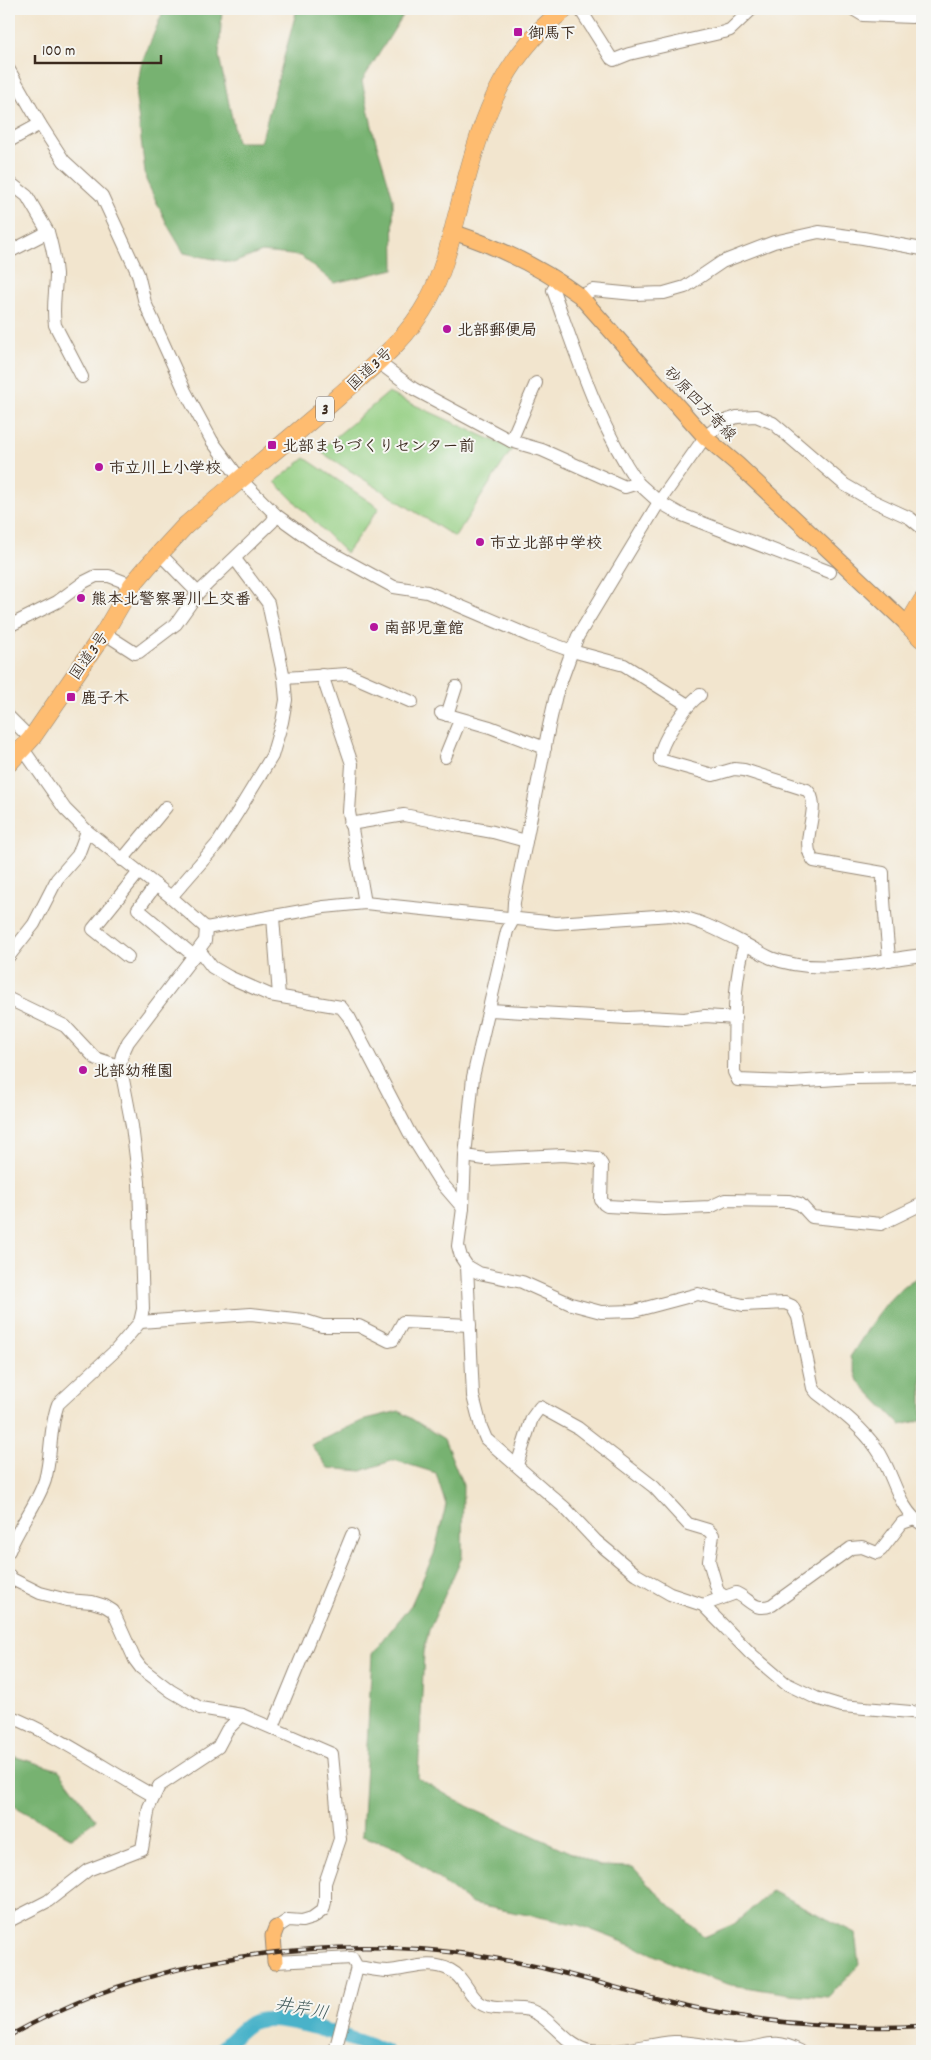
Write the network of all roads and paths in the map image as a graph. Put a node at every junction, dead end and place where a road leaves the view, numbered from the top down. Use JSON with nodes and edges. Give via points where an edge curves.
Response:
{"nodes":[{"id":1,"x":565,"y":9,"type":"edge"},
{"id":2,"x":580,"y":9,"type":"edge"},
{"id":3,"x":752,"y":9,"type":"edge"},
{"id":4,"x":853,"y":9,"type":"edge"},
{"id":5,"x":922,"y":13,"type":"edge"},
{"id":6,"x":9,"y":70,"type":"edge"},
{"id":7,"x":40,"y":124,"type":"junction"},
{"id":8,"x":9,"y":141,"type":"edge"},
{"id":9,"x":9,"y":182,"type":"edge"},
{"id":10,"x":48,"y":232,"type":"junction"},
{"id":11,"x":452,"y":232,"type":"junction"},
{"id":12,"x":922,"y":249,"type":"edge"},
{"id":13,"x":9,"y":252,"type":"edge"},
{"id":14,"x":553,"y":290,"type":"dead end"},
{"id":15,"x":580,"y":296,"type":"junction"},
{"id":16,"x":378,"y":362,"type":"junction"},
{"id":17,"x":82,"y":376,"type":"dead end"},
{"id":18,"x":536,"y":383,"type":"dead end"},
{"id":19,"x":705,"y":437,"type":"junction"},
{"id":20,"x":511,"y":440,"type":"junction"},
{"id":21,"x":240,"y":479,"type":"junction"},
{"id":22,"x":638,"y":484,"type":"junction"},
{"id":23,"x":659,"y":502,"type":"junction"},
{"id":24,"x":276,"y":515,"type":"junction"},
{"id":25,"x":922,"y":528,"type":"edge"},
{"id":26,"x":159,"y":553,"type":"junction"},
{"id":27,"x":235,"y":559,"type":"junction"},
{"id":28,"x":830,"y":572,"type":"dead end"},
{"id":29,"x":132,"y":585,"type":"junction"},
{"id":30,"x":198,"y":593,"type":"junction"},
{"id":31,"x":922,"y":601,"type":"edge"},
{"id":32,"x":908,"y":625,"type":"junction"},
{"id":33,"x":9,"y":626,"type":"edge"},
{"id":34,"x":104,"y":633,"type":"junction"},
{"id":35,"x":922,"y":639,"type":"edge"},
{"id":36,"x":572,"y":651,"type":"junction"},
{"id":37,"x":322,"y":675,"type":"junction"},
{"id":38,"x":284,"y":678,"type":"junction"},
{"id":39,"x":456,"y":687,"type":"dead end"},
{"id":40,"x":700,"y":695,"type":"dead end"},
{"id":41,"x":412,"y":702,"type":"dead end"},
{"id":42,"x":688,"y":705,"type":"junction"},
{"id":43,"x":9,"y":718,"type":"edge"},
{"id":44,"x":460,"y":720,"type":"junction"},
{"id":45,"x":27,"y":744,"type":"junction"},
{"id":46,"x":545,"y":748,"type":"junction"},
{"id":47,"x":445,"y":757,"type":"dead end"},
{"id":48,"x":9,"y":764,"type":"edge"},
{"id":49,"x":166,"y":807,"type":"dead end"},
{"id":50,"x":350,"y":824,"type":"junction"},
{"id":51,"x":87,"y":831,"type":"junction"},
{"id":52,"x":526,"y":841,"type":"junction"},
{"id":53,"x":122,"y":860,"type":"junction"},
{"id":54,"x":139,"y":872,"type":"junction"},
{"id":55,"x":156,"y":885,"type":"junction"},
{"id":56,"x":171,"y":897,"type":"junction"},
{"id":57,"x":365,"y":903,"type":"junction"},
{"id":58,"x":273,"y":917,"type":"junction"},
{"id":59,"x":513,"y":920,"type":"junction"},
{"id":60,"x":206,"y":928,"type":"junction"},
{"id":61,"x":745,"y":944,"type":"junction"},
{"id":62,"x":196,"y":953,"type":"junction"},
{"id":63,"x":922,"y":955,"type":"edge"},
{"id":64,"x":9,"y":956,"type":"edge"},
{"id":65,"x":128,"y":957,"type":"dead end"},
{"id":66,"x":888,"y":960,"type":"junction"},
{"id":67,"x":279,"y":996,"type":"junction"},
{"id":68,"x":9,"y":999,"type":"edge"},
{"id":69,"x":490,"y":1010,"type":"junction"},
{"id":70,"x":736,"y":1018,"type":"junction"},
{"id":71,"x":120,"y":1064,"type":"junction"},
{"id":72,"x":922,"y":1077,"type":"edge"},
{"id":73,"x":465,"y":1156,"type":"junction"},
{"id":74,"x":922,"y":1204,"type":"edge"},
{"id":75,"x":463,"y":1208,"type":"junction"},
{"id":76,"x":467,"y":1266,"type":"junction"},
{"id":77,"x":140,"y":1322,"type":"junction"},
{"id":78,"x":470,"y":1325,"type":"junction"},
{"id":79,"x":517,"y":1465,"type":"junction"},
{"id":80,"x":918,"y":1522,"type":"edge"},
{"id":81,"x":352,"y":1535,"type":"dead end"},
{"id":82,"x":9,"y":1552,"type":"edge"},
{"id":83,"x":9,"y":1575,"type":"edge"},
{"id":84,"x":724,"y":1596,"type":"junction"},
{"id":85,"x":703,"y":1605,"type":"junction"},
{"id":86,"x":922,"y":1713,"type":"edge"},
{"id":87,"x":242,"y":1715,"type":"junction"},
{"id":88,"x":9,"y":1716,"type":"edge"},
{"id":89,"x":273,"y":1727,"type":"junction"},
{"id":90,"x":154,"y":1796,"type":"junction"},
{"id":91,"x":9,"y":1921,"type":"edge"},
{"id":92,"x":276,"y":1928,"type":"joint"},
{"id":93,"x":275,"y":1962,"type":"joint"},
{"id":94,"x":357,"y":1967,"type":"junction"},
{"id":95,"x":335,"y":2048,"type":"edge"},
{"id":96,"x":787,"y":2048,"type":"edge"},
{"id":97,"x":800,"y":2051,"type":"edge"}],
"edges":[{"from":1,"to":11,"type":"highway","name":"国道3号","number":"3","via":[[525,45],[502,82],[482,124]]},
{"from":2,"to":3,"type":"street","via":[[614,60],[730,30]]},
{"from":4,"to":5,"type":"street","via":[[863,15],[912,17]]},
{"from":6,"to":7,"type":"street"},
{"from":7,"to":8,"type":"street"},
{"from":7,"to":21,"type":"street","via":[[64,161],[102,196],[186,391],[212,441]]},
{"from":9,"to":10,"type":"street","via":[[26,196]]},
{"from":10,"to":13,"type":"street"},
{"from":10,"to":17,"type":"street","via":[[54,250],[56,275],[53,317]]},
{"from":11,"to":15,"type":"main road","name":"砂原四方寄線","via":[[484,243],[555,278]]},
{"from":11,"to":16,"type":"highway","name":"国道3号","number":"3","via":[[429,300],[413,324]]},
{"from":12,"to":15,"type":"street","via":[[819,232],[774,242],[722,262],[685,286],[664,293],[593,290]]},
{"from":14,"to":22,"type":"street","via":[[585,380],[623,461]]},
{"from":15,"to":19,"type":"main road","name":"砂原四方寄線"},
{"from":16,"to":20,"type":"street","via":[[414,389]]},
{"from":16,"to":21,"type":"highway","name":"国道3号","number":"3"},
{"from":18,"to":20,"type":"street"},
{"from":19,"to":23,"type":"street"},
{"from":19,"to":25,"type":"street","via":[[725,421],[737,417],[756,416],[773,423],[844,485],[910,518]]},
{"from":19,"to":32,"type":"main road","name":"砂原四方寄線"},
{"from":20,"to":22,"type":"street","via":[[542,450],[625,487]]},
{"from":21,"to":24,"type":"street"},
{"from":21,"to":26,"type":"highway","name":"国道3号","number":"3"},
{"from":22,"to":23,"type":"street"},
{"from":23,"to":28,"type":"street","via":[[726,534]]},
{"from":23,"to":36,"type":"street"},
{"from":24,"to":27,"type":"street"},
{"from":24,"to":36,"type":"street","via":[[319,546],[394,587],[427,592]]},
{"from":26,"to":29,"type":"highway","name":"国道3号","number":"3"},
{"from":26,"to":30,"type":"street"},
{"from":27,"to":30,"type":"street"},
{"from":27,"to":38,"type":"street","via":[[268,603]]},
{"from":29,"to":33,"type":"street","via":[[109,576],[96,576],[57,602]]},
{"from":29,"to":34,"type":"highway","name":"国道3号","number":"3"},
{"from":30,"to":34,"type":"street","via":[[176,624],[139,652],[134,653]]},
{"from":31,"to":32,"type":"highway"},
{"from":32,"to":35,"type":"highway"},
{"from":34,"to":45,"type":"highway","name":"国道3号","number":"3"},
{"from":36,"to":42,"type":"street","via":[[624,665]]},
{"from":36,"to":46,"type":"street","via":[[556,696]]},
{"from":37,"to":38,"type":"street"},
{"from":37,"to":41,"type":"street","via":[[348,674]]},
{"from":37,"to":50,"type":"street","via":[[352,764]]},
{"from":38,"to":56,"type":"street","via":[[286,700],[272,756],[218,843]]},
{"from":39,"to":44,"type":"street","via":[[444,714]]},
{"from":40,"to":42,"type":"street"},
{"from":42,"to":66,"type":"street","via":[[665,742],[660,760],[713,775],[744,770],[812,794],[808,838],[814,862],[883,873]]},
{"from":43,"to":45,"type":"street"},
{"from":44,"to":46,"type":"street","via":[[490,727]]},
{"from":44,"to":47,"type":"street"},
{"from":45,"to":48,"type":"highway","name":"国道3号","number":"3"},
{"from":45,"to":51,"type":"street","via":[[65,809]]},
{"from":46,"to":52,"type":"street"},
{"from":49,"to":53,"type":"street"},
{"from":50,"to":52,"type":"street","via":[[404,815]]},
{"from":50,"to":57,"type":"street"},
{"from":51,"to":53,"type":"street"},
{"from":51,"to":64,"type":"street","via":[[78,855],[57,879],[34,924]]},
{"from":52,"to":59,"type":"street"},
{"from":53,"to":54,"type":"street"},
{"from":54,"to":55,"type":"street"},
{"from":54,"to":65,"type":"street","via":[[93,929]]},
{"from":55,"to":56,"type":"street"},
{"from":55,"to":62,"type":"street","via":[[138,909]]},
{"from":56,"to":60,"type":"street"},
{"from":57,"to":58,"type":"street"},
{"from":57,"to":59,"type":"street"},
{"from":58,"to":60,"type":"street"},
{"from":58,"to":67,"type":"street"},
{"from":59,"to":61,"type":"street","via":[[556,923],[671,915],[707,924]]},
{"from":59,"to":69,"type":"street","via":[[507,931]]},
{"from":60,"to":62,"type":"street","via":[[205,941]]},
{"from":61,"to":66,"type":"street","via":[[771,958],[806,966]]},
{"from":61,"to":70,"type":"street","via":[[740,959]]},
{"from":62,"to":67,"type":"street","via":[[229,977]]},
{"from":62,"to":71,"type":"street","via":[[128,1042]]},
{"from":63,"to":66,"type":"street"},
{"from":67,"to":75,"type":"street","via":[[341,1007],[409,1132],[439,1180]]},
{"from":68,"to":71,"type":"street","via":[[65,1026],[95,1058]]},
{"from":69,"to":70,"type":"street","via":[[627,1018]]},
{"from":69,"to":73,"type":"street","via":[[473,1077]]},
{"from":70,"to":72,"type":"street","via":[[734,1072],[741,1081]]},
{"from":71,"to":77,"type":"street","via":[[139,1182],[144,1298]]},
{"from":73,"to":74,"type":"street","via":[[485,1159],[562,1155],[597,1158],[602,1164],[601,1200],[607,1206],[664,1209],[710,1207],[725,1200],[789,1201],[800,1204],[812,1217],[881,1224]]},
{"from":73,"to":75,"type":"street"},
{"from":75,"to":76,"type":"street","via":[[458,1246]]},
{"from":76,"to":78,"type":"street"},
{"from":76,"to":80,"type":"street","via":[[479,1273],[522,1282],[571,1304],[601,1312],[634,1311],[698,1294],[743,1305],[773,1303],[792,1306],[798,1317],[813,1388],[853,1421],[876,1447],[907,1511]]},
{"from":77,"to":78,"type":"street","via":[[251,1314],[303,1320],[322,1326],[359,1326],[389,1341],[393,1340],[403,1322]]},
{"from":77,"to":82,"type":"street","via":[[116,1350],[58,1404],[45,1481]]},
{"from":78,"to":79,"type":"street","via":[[473,1396],[481,1427],[486,1439]]},
{"from":79,"to":84,"type":"street","via":[[532,1418],[540,1407],[578,1428],[654,1487],[688,1524],[708,1530],[713,1535],[709,1561],[718,1592]]},
{"from":79,"to":85,"type":"street","via":[[596,1541],[637,1575],[670,1594]]},
{"from":80,"to":84,"type":"street","via":[[902,1523],[877,1553],[862,1547],[850,1548],[772,1605],[757,1607],[736,1593]]},
{"from":81,"to":89,"type":"street"},
{"from":83,"to":87,"type":"street","via":[[40,1594],[105,1606],[112,1611],[141,1668],[200,1708]]},
{"from":84,"to":85,"type":"street"},
{"from":85,"to":86,"type":"street","via":[[785,1683],[842,1706]]},
{"from":87,"to":89,"type":"street"},
{"from":87,"to":90,"type":"street","via":[[227,1730],[218,1746],[159,1786]]},
{"from":88,"to":90,"type":"street","via":[[77,1750]]},
{"from":89,"to":92,"type":"street","via":[[332,1754],[340,1839],[325,1883],[322,1910],[312,1918],[288,1920]]},
{"from":90,"to":91,"type":"street","via":[[142,1849],[88,1870],[48,1900]]},
{"from":92,"to":93,"type":"main road","via":[[273,1936]]},
{"from":93,"to":94,"type":"street","via":[[352,1958]]},
{"from":94,"to":95,"type":"street"},
{"from":94,"to":96,"type":"street","via":[[388,1971],[407,1966],[437,1965],[459,1977],[482,2004],[528,2010],[547,2020],[580,2048],[590,2051],[686,2042],[737,2049],[772,2043]]},
{"from":96,"to":97,"type":"street"}]}
